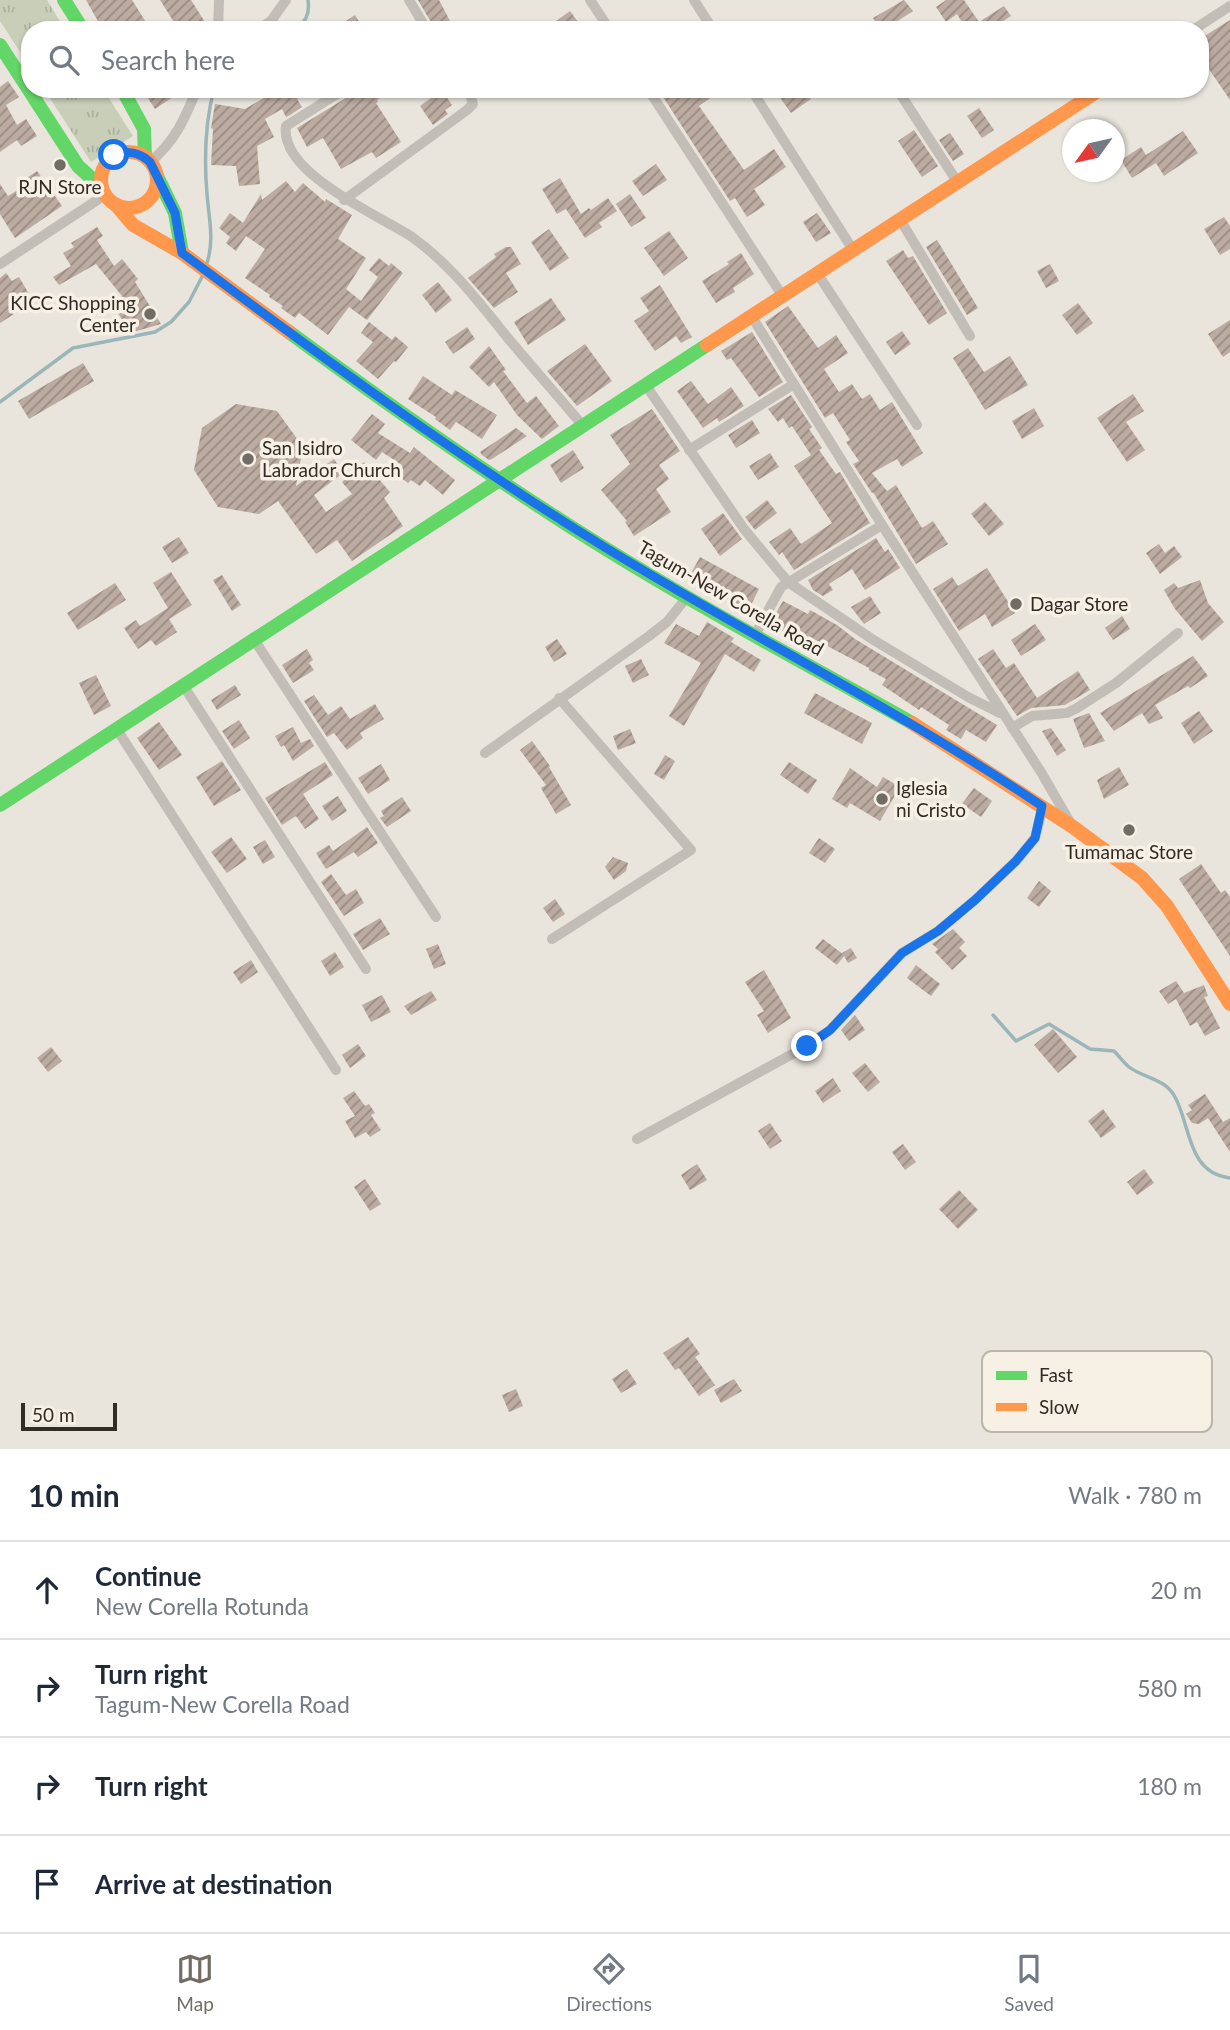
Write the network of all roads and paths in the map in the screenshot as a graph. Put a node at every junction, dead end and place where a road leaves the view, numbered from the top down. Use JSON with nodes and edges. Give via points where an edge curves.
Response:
{"nodes":[{"id":1,"x":64,"y":0,"type":"edge"},
{"id":2,"x":219,"y":0,"type":"edge"},
{"id":3,"x":285,"y":0,"type":"edge"},
{"id":4,"x":409,"y":0,"type":"edge"},
{"id":5,"x":590,"y":0,"type":"edge"},
{"id":6,"x":694,"y":0,"type":"edge"},
{"id":7,"x":1230,"y":6,"type":"edge"},
{"id":8,"x":77,"y":21,"type":"edge"},
{"id":9,"x":218,"y":21,"type":"edge"},
{"id":10,"x":271,"y":21,"type":"edge"},
{"id":11,"x":422,"y":21,"type":"edge"},
{"id":12,"x":604,"y":21,"type":"edge"},
{"id":13,"x":707,"y":21,"type":"edge"},
{"id":14,"x":1207,"y":21,"type":"edge"},
{"id":15,"x":0,"y":45,"type":"edge"},
{"id":16,"x":21,"y":78,"type":"edge"},
{"id":17,"x":34,"y":98,"type":"edge"},
{"id":18,"x":127,"y":98,"type":"edge"},
{"id":19,"x":193,"y":98,"type":"edge"},
{"id":20,"x":331,"y":98,"type":"edge"},
{"id":21,"x":471,"y":98,"type":"edge"},
{"id":22,"x":654,"y":98,"type":"edge"},
{"id":23,"x":757,"y":98,"type":"edge"},
{"id":24,"x":903,"y":98,"type":"edge"},
{"id":25,"x":1087,"y":98,"type":"edge"},
{"id":26,"x":147,"y":159,"type":"junction"},
{"id":27,"x":157,"y":176,"type":"junction"},
{"id":28,"x":958,"y":183,"type":"junction"},
{"id":29,"x":103,"y":191,"type":"junction"},
{"id":30,"x":344,"y":200,"type":"junction"},
{"id":31,"x":116,"y":205,"type":"junction"},
{"id":32,"x":901,"y":221,"type":"junction"},
{"id":33,"x":853,"y":250,"type":"junction"},
{"id":34,"x":182,"y":253,"type":"junction"},
{"id":35,"x":0,"y":264,"type":"edge"},
{"id":36,"x":817,"y":273,"type":"junction"},
{"id":37,"x":782,"y":295,"type":"junction"},
{"id":38,"x":752,"y":317,"type":"junction"},
{"id":39,"x":970,"y":336,"type":"dead end"},
{"id":40,"x":645,"y":384,"type":"junction"},
{"id":41,"x":794,"y":384,"type":"junction"},
{"id":42,"x":917,"y":425,"type":"dead end"},
{"id":43,"x":583,"y":426,"type":"junction"},
{"id":44,"x":690,"y":450,"type":"junction"},
{"id":45,"x":501,"y":481,"type":"junction"},
{"id":46,"x":882,"y":525,"type":"junction"},
{"id":47,"x":788,"y":582,"type":"junction"},
{"id":48,"x":687,"y":597,"type":"junction"},
{"id":49,"x":1178,"y":633,"type":"dead end"},
{"id":50,"x":755,"y":635,"type":"junction"},
{"id":51,"x":253,"y":638,"type":"junction"},
{"id":52,"x":183,"y":685,"type":"junction"},
{"id":53,"x":559,"y":698,"type":"junction"},
{"id":54,"x":1002,"y":714,"type":"junction"},
{"id":55,"x":116,"y":728,"type":"junction"},
{"id":56,"x":1012,"y":728,"type":"junction"},
{"id":57,"x":485,"y":753,"type":"dead end"},
{"id":58,"x":0,"y":805,"type":"edge"},
{"id":59,"x":1042,"y":806,"type":"junction"},
{"id":60,"x":1073,"y":827,"type":"junction"},
{"id":61,"x":436,"y":917,"type":"dead end"},
{"id":62,"x":552,"y":939,"type":"dead end"},
{"id":63,"x":366,"y":969,"type":"dead end"},
{"id":64,"x":1230,"y":1004,"type":"edge"},
{"id":65,"x":335,"y":1070,"type":"dead end"},
{"id":66,"x":637,"y":1139,"type":"dead end"}],
"edges":[{"from":1,"to":8,"type":"main road"},
{"from":2,"to":9,"type":"street"},
{"from":3,"to":10,"type":"street"},
{"from":4,"to":11,"type":"street"},
{"from":5,"to":12,"type":"street"},
{"from":6,"to":13,"type":"street"},
{"from":7,"to":14,"type":"street"},
{"from":15,"to":16,"type":"main road"},
{"from":17,"to":29,"type":"main road","via":[[78,166]]},
{"from":18,"to":26,"type":"main road","via":[[144,129]]},
{"from":19,"to":26,"type":"street","via":[[180,128],[162,152]]},
{"from":20,"to":30,"type":"street","via":[[286,126],[286,141],[299,161]]},
{"from":21,"to":30,"type":"street","via":[[473,104],[467,110]]},
{"from":22,"to":37,"type":"street"},
{"from":23,"to":33,"type":"street"},
{"from":24,"to":28,"type":"street"},
{"from":25,"to":28,"type":"main road"},
{"from":26,"to":27,"type":"main road"},
{"from":26,"to":29,"type":"main road","via":[[130,151],[114,155],[104,166]]},
{"from":27,"to":31,"type":"main road","via":[[155,191],[145,203],[131,208]]},
{"from":27,"to":34,"type":"main road","via":[[175,213]]},
{"from":28,"to":32,"type":"main road"},
{"from":29,"to":31,"type":"main road"},
{"from":29,"to":35,"type":"street"},
{"from":30,"to":43,"type":"street","via":[[411,237],[443,262]]},
{"from":31,"to":34,"type":"main road","name":"Tagum-New Corella Road","via":[[133,225]]},
{"from":32,"to":33,"type":"main road"},
{"from":32,"to":39,"type":"street"},
{"from":33,"to":36,"type":"main road"},
{"from":34,"to":45,"type":"main road","name":"Tagum-New Corella Road","via":[[362,386]]},
{"from":36,"to":37,"type":"main road"},
{"from":36,"to":42,"type":"street"},
{"from":37,"to":38,"type":"main road"},
{"from":38,"to":40,"type":"main road"},
{"from":38,"to":41,"type":"street"},
{"from":40,"to":43,"type":"main road"},
{"from":40,"to":44,"type":"street"},
{"from":41,"to":44,"type":"street"},
{"from":41,"to":46,"type":"street"},
{"from":43,"to":45,"type":"main road"},
{"from":44,"to":47,"type":"street"},
{"from":45,"to":48,"type":"main road","name":"Tagum-New Corella Road"},
{"from":45,"to":51,"type":"main road"},
{"from":46,"to":47,"type":"street"},
{"from":46,"to":54,"type":"street"},
{"from":47,"to":50,"type":"street","via":[[777,592]]},
{"from":47,"to":54,"type":"street","via":[[872,639]]},
{"from":48,"to":50,"type":"main road","name":"Tagum-New Corella Road"},
{"from":48,"to":53,"type":"street","via":[[667,622]]},
{"from":49,"to":56,"type":"street","via":[[1077,709],[1032,716]]},
{"from":50,"to":59,"type":"main road","name":"Tagum-New Corella Road","via":[[923,729]]},
{"from":51,"to":52,"type":"main road"},
{"from":51,"to":61,"type":"street"},
{"from":52,"to":55,"type":"main road"},
{"from":52,"to":63,"type":"street"},
{"from":53,"to":57,"type":"street"},
{"from":53,"to":62,"type":"street","via":[[691,850]]},
{"from":54,"to":56,"type":"street"},
{"from":55,"to":58,"type":"main road"},
{"from":55,"to":65,"type":"street"},
{"from":56,"to":60,"type":"street"},
{"from":59,"to":60,"type":"main road","name":"Tagum-New Corella Road"},
{"from":59,"to":66,"type":"street","via":[[1028,849],[938,931],[902,953],[830,1030]]},
{"from":60,"to":64,"type":"main road","name":"Tagum-New Corella Road","via":[[1142,878],[1167,906]]}]}
